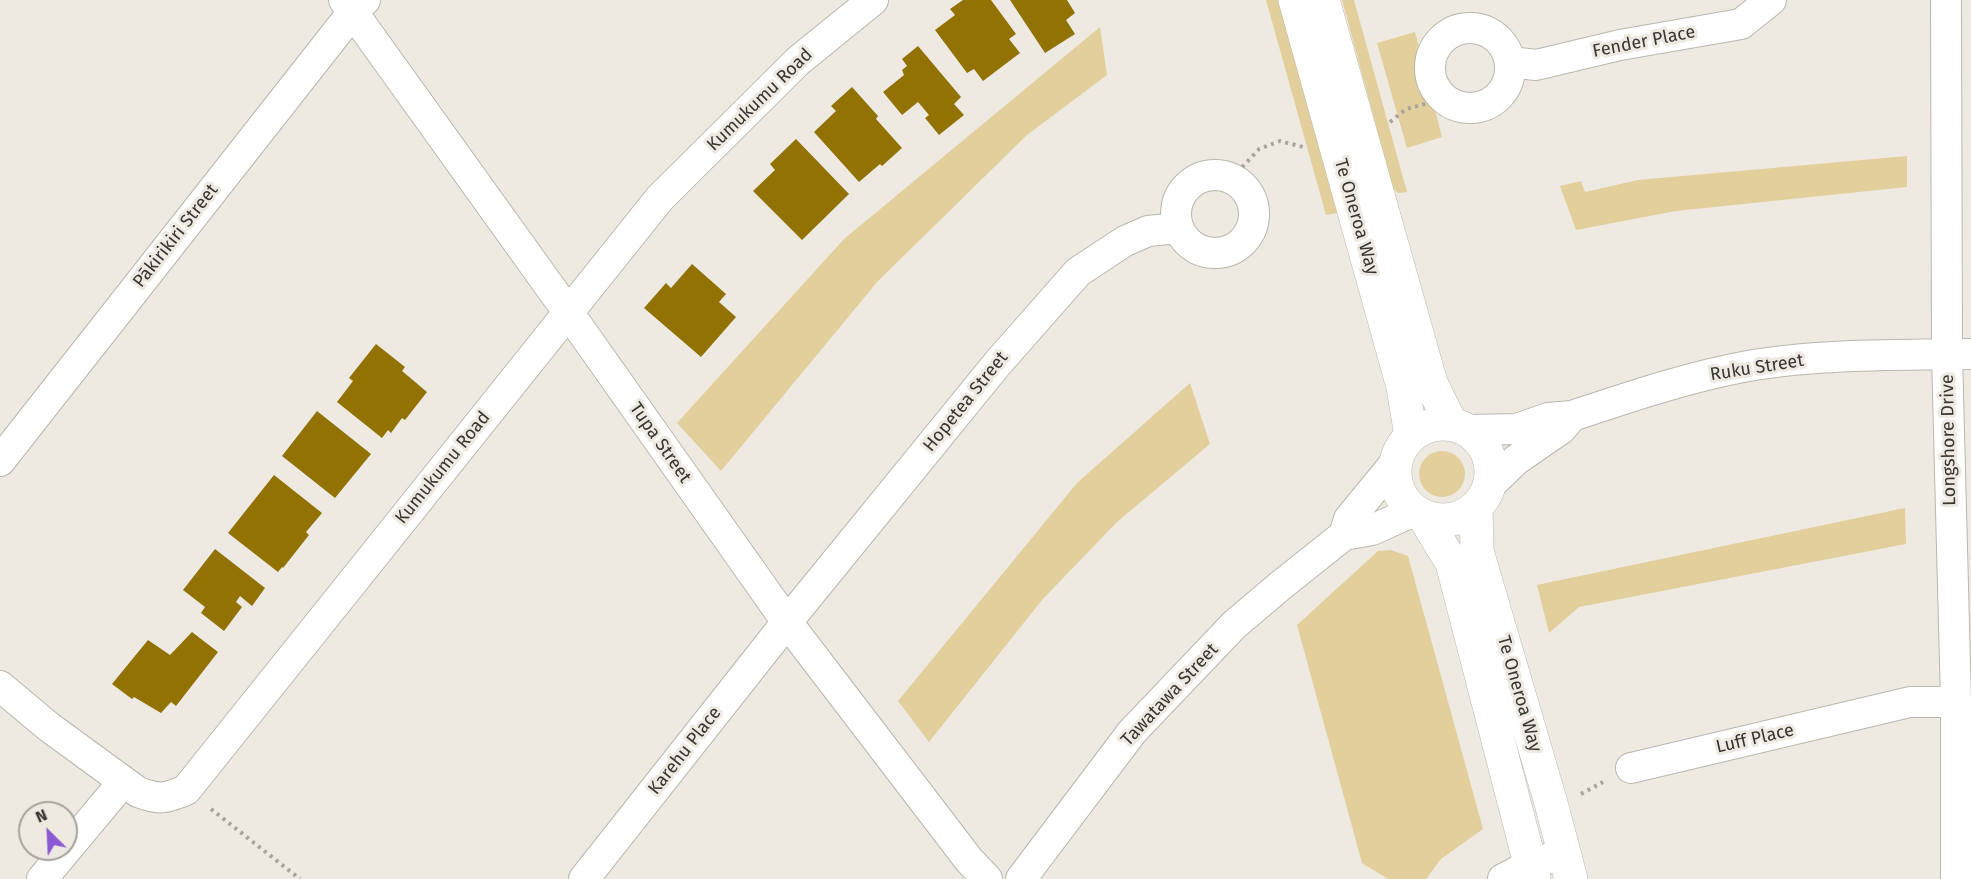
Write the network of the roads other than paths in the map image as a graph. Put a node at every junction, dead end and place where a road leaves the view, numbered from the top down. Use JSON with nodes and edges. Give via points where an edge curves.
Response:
{"nodes":[{"id":1,"x":873,"y":0,"type":"edge"},
{"id":2,"x":1295,"y":0,"type":"edge"},
{"id":3,"x":1323,"y":0,"type":"edge"},
{"id":4,"x":1771,"y":0,"type":"edge"},
{"id":5,"x":1946,"y":0,"type":"edge"},
{"id":6,"x":354,"y":4,"type":"edge"},
{"id":7,"x":1510,"y":62,"type":"junction"},
{"id":8,"x":1178,"y":228,"type":"junction"},
{"id":9,"x":568,"y":312,"type":"junction"},
{"id":10,"x":1959,"y":355,"type":"edge"},
{"id":11,"x":1572,"y":416,"type":"junction"},
{"id":12,"x":1459,"y":427,"type":"junction"},
{"id":13,"x":1411,"y":436,"type":"junction"},
{"id":14,"x":0,"y":461,"type":"edge"},
{"id":15,"x":1395,"y":463,"type":"junction"},
{"id":16,"x":1482,"y":497,"type":"junction"},
{"id":17,"x":1419,"y":514,"type":"junction"},
{"id":18,"x":1344,"y":535,"type":"junction"},
{"id":19,"x":787,"y":622,"type":"junction"},
{"id":20,"x":0,"y":686,"type":"edge"},
{"id":21,"x":1956,"y":702,"type":"junction"},
{"id":22,"x":1631,"y":768,"type":"road end"},
{"id":23,"x":123,"y":782,"type":"junction"},
{"id":24,"x":1567,"y":866,"type":"edge"},
{"id":25,"x":1523,"y":874,"type":"edge"},
{"id":26,"x":42,"y":879,"type":"edge"},
{"id":27,"x":584,"y":879,"type":"edge"},
{"id":28,"x":987,"y":879,"type":"edge"},
{"id":29,"x":1022,"y":879,"type":"edge"},
{"id":30,"x":1956,"y":879,"type":"edge"}],
"edges":[{"from":1,"to":9,"type":"street","name":"Kumukumu Road","via":[[798,61],[660,198]]},
{"from":2,"to":13,"type":"street","name":"Te Oneroa Way","via":[[1403,387]]},
{"from":3,"to":12,"type":"street","name":"Te Oneroa Way","via":[[1431,383]]},
{"from":4,"to":7,"type":"street","name":"Fender Place","via":[[1741,24],[1620,45],[1536,65]]},
{"from":5,"to":10,"type":"street","name":"Longshore Drive"},
{"from":6,"to":9,"type":"street","name":"Tupa Street"},
{"from":6,"to":14,"type":"street","name":"Pākirikiri Street"},
{"from":7,"to":7,"type":"street","via":[[1504,46],[1492,34],[1476,28],[1459,29],[1443,37],[1433,51],[1431,77],[1444,99],[1458,107],[1474,109],[1490,104],[1502,93],[1509,79]]},
{"from":8,"to":8,"type":"street","via":[[1191,246],[1213,254],[1230,251],[1249,233],[1254,222],[1253,205],[1245,188],[1232,178],[1212,175],[1197,179],[1178,199]]},
{"from":8,"to":19,"type":"street","name":"Hopetea Street","via":[[1148,231],[1125,241],[1078,272],[997,364]]},
{"from":9,"to":19,"type":"street","name":"Tupa Street"},
{"from":9,"to":23,"type":"street","name":"Kumukumu Road","via":[[186,790],[167,798],[154,798]]},
{"from":10,"to":11,"type":"street","name":"Ruku Street","via":[[1798,359],[1746,366]]},
{"from":10,"to":21,"type":"street","name":"Longshore Drive"},
{"from":11,"to":12,"type":"street","name":"Ruku Street","via":[[1548,418],[1518,429]]},
{"from":11,"to":16,"type":"street","name":"Ruku Street","via":[[1561,429],[1516,460]]},
{"from":12,"to":13,"type":"street","via":[[1436,424]]},
{"from":12,"to":16,"type":"street","name":"Te Oneroa Way","via":[[1479,439],[1488,453],[1491,467]]},
{"from":13,"to":15,"type":"street","via":[[1400,448]]},
{"from":15,"to":17,"type":"street","name":"Te Oneroa Way","via":[[1394,479],[1400,495]]},
{"from":15,"to":18,"type":"street","name":"Tawatawa Street","via":[[1349,519]]},
{"from":16,"to":17,"type":"street","via":[[1464,515],[1451,520]]},
{"from":16,"to":24,"type":"street","name":"Te Oneroa Way","via":[[1477,551]]},
{"from":17,"to":18,"type":"street","name":"Tawatawa Street"},
{"from":17,"to":25,"type":"street","name":"Te Oneroa Way","via":[[1452,563]]},
{"from":18,"to":29,"type":"street","name":"Tawatawa Street","via":[[1234,626],[1132,732]]},
{"from":19,"to":27,"type":"street","name":"Karehu Place"},
{"from":19,"to":28,"type":"street","name":"Tupa Street"},
{"from":20,"to":23,"type":"street"},
{"from":21,"to":22,"type":"street","name":"Luff Place","via":[[1910,702]]},
{"from":21,"to":30,"type":"street","name":"Longshore Drive"},
{"from":23,"to":26,"type":"street"},
{"from":24,"to":25,"type":"street"}]}
